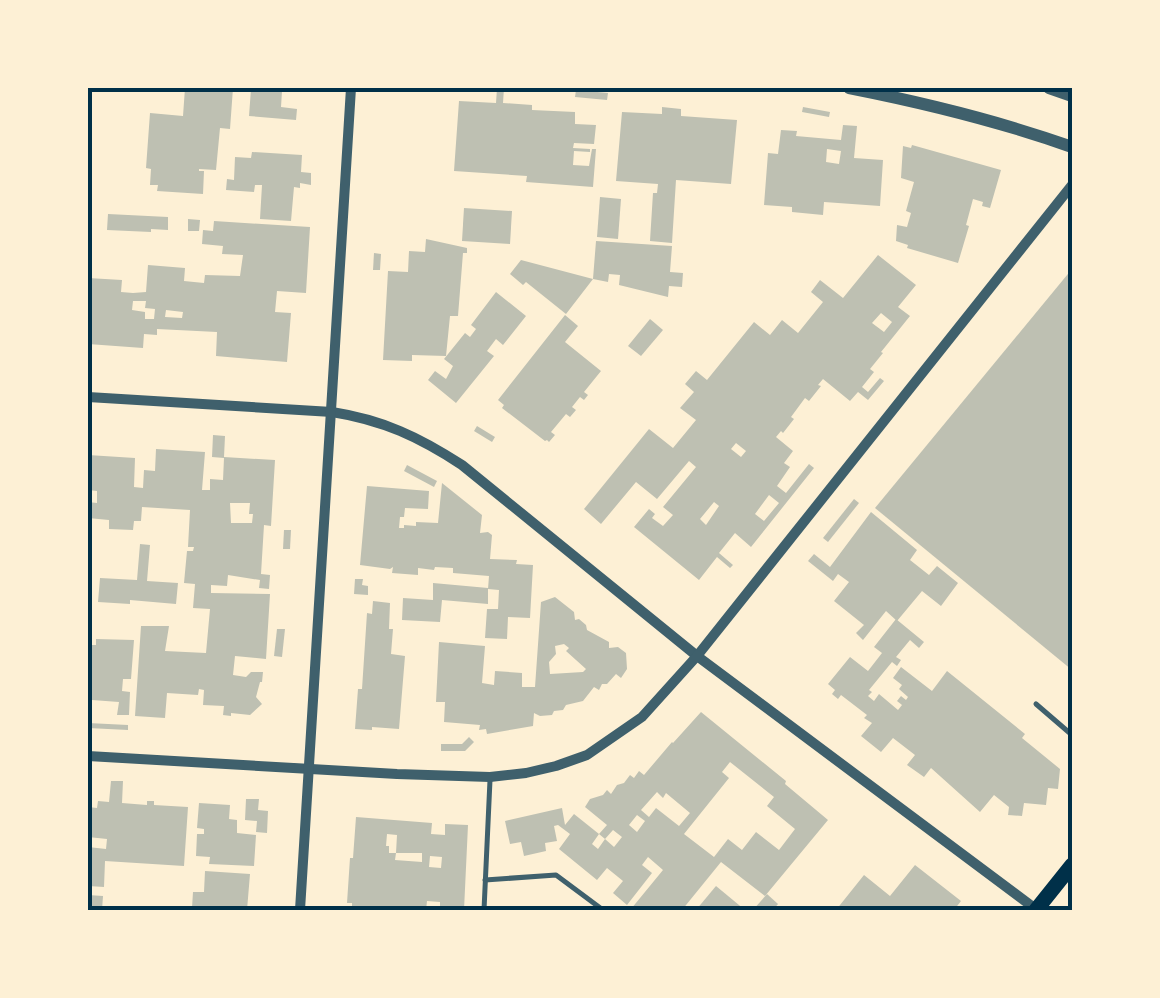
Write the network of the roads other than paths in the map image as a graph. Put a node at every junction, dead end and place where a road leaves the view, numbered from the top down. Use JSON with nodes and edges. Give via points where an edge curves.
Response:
{"nodes":[{"id":1,"x":351,"y":88,"type":"edge"},
{"id":2,"x":849,"y":88,"type":"edge"},
{"id":3,"x":1049,"y":88,"type":"edge"},
{"id":4,"x":1072,"y":96,"type":"edge"},
{"id":5,"x":1072,"y":147,"type":"edge"},
{"id":6,"x":1072,"y":186,"type":"edge"},
{"id":7,"x":88,"y":397,"type":"edge"},
{"id":8,"x":332,"y":412,"type":"junction"},
{"id":9,"x":697,"y":656,"type":"junction"},
{"id":10,"x":1036,"y":704,"type":"dead end"},
{"id":11,"x":1072,"y":735,"type":"edge"},
{"id":12,"x":88,"y":756,"type":"edge"},
{"id":13,"x":308,"y":770,"type":"junction"},
{"id":14,"x":490,"y":777,"type":"junction"},
{"id":15,"x":1072,"y":866,"type":"edge"},
{"id":16,"x":485,"y":880,"type":"junction"},
{"id":17,"x":300,"y":910,"type":"edge"},
{"id":18,"x":484,"y":910,"type":"edge"},
{"id":19,"x":603,"y":910,"type":"edge"},
{"id":20,"x":1036,"y":910,"type":"edge"}],
"edges":[{"from":1,"to":8,"type":"street"},
{"from":2,"to":5,"type":"street","via":[[934,105]]},
{"from":3,"to":4,"type":"street"},
{"from":6,"to":9,"type":"street"},
{"from":7,"to":8,"type":"street"},
{"from":8,"to":9,"type":"street","via":[[395,428],[462,465]]},
{"from":8,"to":13,"type":"street"},
{"from":9,"to":14,"type":"street","via":[[642,717],[587,755]]},
{"from":9,"to":20,"type":"street"},
{"from":10,"to":11,"type":"lane"},
{"from":12,"to":13,"type":"street"},
{"from":13,"to":14,"type":"street"},
{"from":13,"to":17,"type":"street"},
{"from":14,"to":16,"type":"lane"},
{"from":15,"to":20,"type":"main road"},
{"from":16,"to":18,"type":"lane"},
{"from":16,"to":19,"type":"lane","via":[[556,875]]}]}
